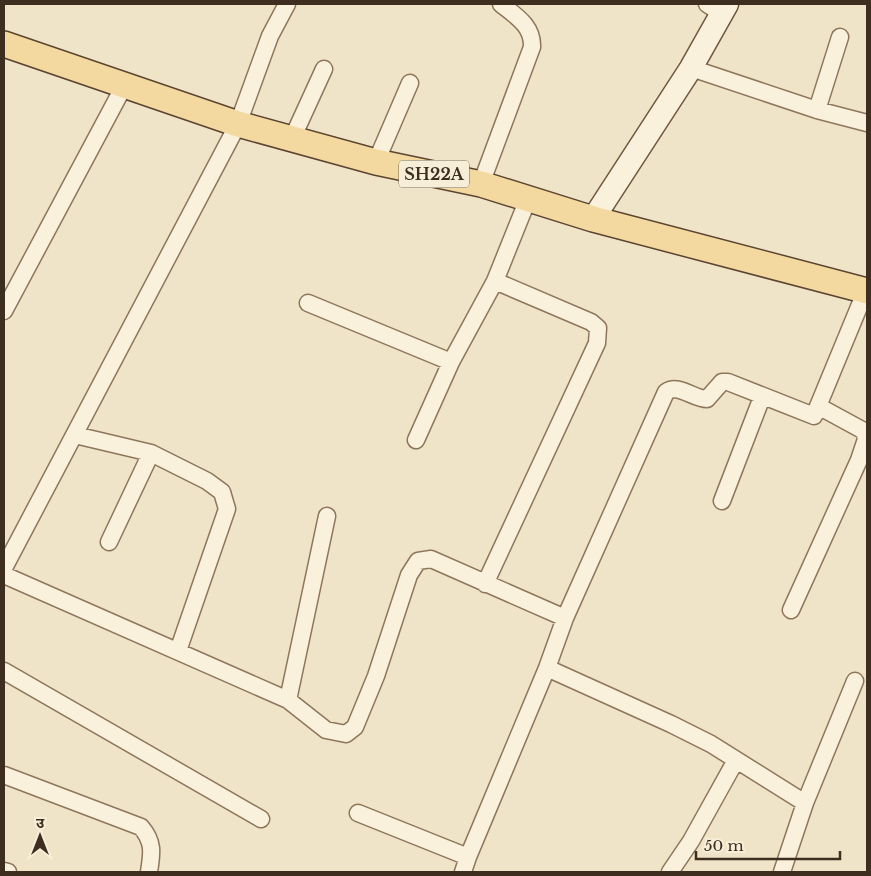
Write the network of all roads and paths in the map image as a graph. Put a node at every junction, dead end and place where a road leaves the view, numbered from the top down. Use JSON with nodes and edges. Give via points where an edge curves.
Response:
{"nodes":[{"id":1,"x":287,"y":4,"type":"edge"},
{"id":2,"x":501,"y":4,"type":"edge"},
{"id":3,"x":718,"y":7,"type":"edge"},
{"id":4,"x":840,"y":37,"type":"dead end"},
{"id":5,"x":4,"y":44,"type":"edge"},
{"id":6,"x":324,"y":68,"type":"dead end"},
{"id":7,"x":691,"y":68,"type":"junction"},
{"id":8,"x":410,"y":82,"type":"dead end"},
{"id":9,"x":124,"y":86,"type":"junction"},
{"id":10,"x":817,"y":110,"type":"junction"},
{"id":11,"x":867,"y":123,"type":"edge"},
{"id":12,"x":238,"y":124,"type":"junction"},
{"id":13,"x":292,"y":139,"type":"junction"},
{"id":14,"x":376,"y":162,"type":"junction"},
{"id":15,"x":481,"y":184,"type":"junction"},
{"id":16,"x":528,"y":199,"type":"junction"},
{"id":17,"x":593,"y":219,"type":"junction"},
{"id":18,"x":495,"y":281,"type":"junction"},
{"id":19,"x":866,"y":290,"type":"edge"},
{"id":20,"x":308,"y":303,"type":"dead end"},
{"id":21,"x":4,"y":311,"type":"edge"},
{"id":22,"x":451,"y":362,"type":"junction"},
{"id":23,"x":762,"y":397,"type":"junction"},
{"id":24,"x":818,"y":406,"type":"junction"},
{"id":25,"x":75,"y":435,"type":"junction"},
{"id":26,"x":416,"y":440,"type":"dead end"},
{"id":27,"x":151,"y":453,"type":"junction"},
{"id":28,"x":722,"y":501,"type":"dead end"},
{"id":29,"x":327,"y":516,"type":"dead end"},
{"id":30,"x":109,"y":542,"type":"dead end"},
{"id":31,"x":4,"y":568,"type":"edge"},
{"id":32,"x":4,"y":575,"type":"edge"},
{"id":33,"x":485,"y":584,"type":"junction"},
{"id":34,"x":791,"y":610,"type":"dead end"},
{"id":35,"x":565,"y":618,"type":"junction"},
{"id":36,"x":178,"y":651,"type":"junction"},
{"id":37,"x":547,"y":668,"type":"junction"},
{"id":38,"x":4,"y":671,"type":"edge"},
{"id":39,"x":855,"y":681,"type":"dead end"},
{"id":40,"x":288,"y":700,"type":"junction"},
{"id":41,"x":736,"y":760,"type":"junction"},
{"id":42,"x":4,"y":774,"type":"edge"},
{"id":43,"x":805,"y":803,"type":"junction"},
{"id":44,"x":358,"y":813,"type":"dead end"},
{"id":45,"x":261,"y":819,"type":"dead end"},
{"id":46,"x":466,"y":864,"type":"edge"},
{"id":47,"x":4,"y":871,"type":"edge"},
{"id":48,"x":8,"y":872,"type":"edge"},
{"id":49,"x":149,"y":872,"type":"edge"},
{"id":50,"x":670,"y":872,"type":"edge"},
{"id":51,"x":782,"y":872,"type":"edge"}],
"edges":[{"from":1,"to":12,"type":"street","via":[[270,36]]},
{"from":2,"to":15,"type":"street","via":[[528,27],[533,36],[532,47]]},
{"from":3,"to":7,"type":"street"},
{"from":4,"to":10,"type":"street"},
{"from":5,"to":9,"type":"main road","number":"SH22A"},
{"from":6,"to":13,"type":"street"},
{"from":7,"to":10,"type":"street"},
{"from":7,"to":17,"type":"street"},
{"from":8,"to":14,"type":"street"},
{"from":9,"to":12,"type":"main road","number":"SH22A"},
{"from":9,"to":21,"type":"street"},
{"from":10,"to":11,"type":"street"},
{"from":12,"to":13,"type":"main road","number":"SH22A"},
{"from":12,"to":25,"type":"street"},
{"from":13,"to":14,"type":"main road","number":"SH22A"},
{"from":14,"to":15,"type":"main road","number":"SH22A"},
{"from":15,"to":16,"type":"main road","number":"SH22A"},
{"from":16,"to":17,"type":"main road","number":"SH22A"},
{"from":16,"to":18,"type":"street"},
{"from":17,"to":19,"type":"main road","number":"SH22A"},
{"from":18,"to":22,"type":"street"},
{"from":18,"to":33,"type":"street","via":[[591,322],[598,328],[598,335]]},
{"from":19,"to":24,"type":"street"},
{"from":20,"to":22,"type":"street"},
{"from":22,"to":26,"type":"street"},
{"from":23,"to":24,"type":"street","via":[[814,416]]},
{"from":23,"to":28,"type":"street"},
{"from":23,"to":35,"type":"street","via":[[728,382],[722,382],[707,399],[677,389],[666,392]]},
{"from":24,"to":34,"type":"street","via":[[864,430],[866,439]]},
{"from":25,"to":27,"type":"street"},
{"from":25,"to":31,"type":"street"},
{"from":27,"to":30,"type":"street"},
{"from":27,"to":36,"type":"street","via":[[222,492],[227,509]]},
{"from":29,"to":40,"type":"street"},
{"from":32,"to":36,"type":"street"},
{"from":33,"to":35,"type":"street"},
{"from":33,"to":40,"type":"street","via":[[430,559],[418,561],[409,575],[376,676],[355,727],[346,734],[326,730]]},
{"from":35,"to":37,"type":"street"},
{"from":36,"to":40,"type":"street"},
{"from":37,"to":41,"type":"street","via":[[672,724]]},
{"from":37,"to":46,"type":"street"},
{"from":38,"to":45,"type":"street"},
{"from":39,"to":43,"type":"street"},
{"from":41,"to":43,"type":"street"},
{"from":41,"to":50,"type":"street"},
{"from":42,"to":49,"type":"street","via":[[141,827],[150,838]]},
{"from":43,"to":51,"type":"street"},
{"from":44,"to":46,"type":"street"},
{"from":47,"to":48,"type":"street"}]}
